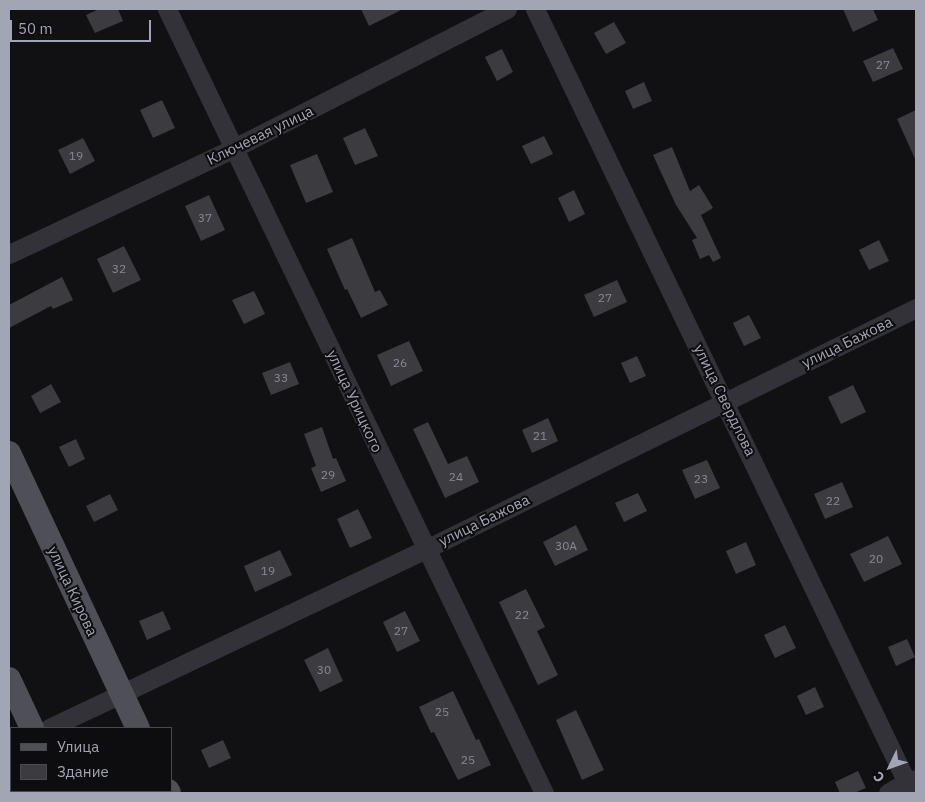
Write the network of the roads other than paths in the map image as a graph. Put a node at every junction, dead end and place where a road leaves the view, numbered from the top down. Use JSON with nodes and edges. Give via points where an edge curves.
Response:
{"nodes":[{"id":1,"x":168,"y":9,"type":"edge"},
{"id":2,"x":507,"y":9,"type":"edge"},
{"id":3,"x":535,"y":9,"type":"edge"},
{"id":4,"x":236,"y":147,"type":"junction"},
{"id":5,"x":9,"y":254,"type":"edge"},
{"id":6,"x":916,"y":308,"type":"edge"},
{"id":7,"x":725,"y":402,"type":"junction"},
{"id":8,"x":9,"y":453,"type":"edge"},
{"id":9,"x":426,"y":549,"type":"junction"},
{"id":10,"x":9,"y":678,"type":"edge"},
{"id":11,"x":122,"y":693,"type":"junction"},
{"id":12,"x":32,"y":727,"type":"edge"},
{"id":13,"x":51,"y":727,"type":"edge"},
{"id":14,"x":138,"y":727,"type":"edge"},
{"id":15,"x":912,"y":784,"type":"edge"},
{"id":16,"x":544,"y":793,"type":"edge"},
{"id":17,"x":888,"y":793,"type":"edge"}],
"edges":[{"from":1,"to":4,"type":"street","name":"улица Урицкого"},
{"from":2,"to":4,"type":"street","name":"Ключевая улица"},
{"from":3,"to":7,"type":"street","name":"улица Свердлова"},
{"from":4,"to":5,"type":"street","name":"Ключевая улица"},
{"from":4,"to":9,"type":"street","name":"улица Урицкого"},
{"from":6,"to":7,"type":"street","name":"улица Бажова"},
{"from":7,"to":9,"type":"street","name":"улица Бажова"},
{"from":7,"to":15,"type":"street","name":"улица Свердлова"},
{"from":8,"to":11,"type":"main road","name":"улица Кирова"},
{"from":9,"to":11,"type":"street","name":"улица Бажова"},
{"from":9,"to":16,"type":"street","name":"улица Урицкого"},
{"from":10,"to":12,"type":"main road"},
{"from":11,"to":13,"type":"street","name":"улица Бажова"},
{"from":11,"to":14,"type":"main road","name":"улица Кирова"},
{"from":15,"to":17,"type":"street"}]}
